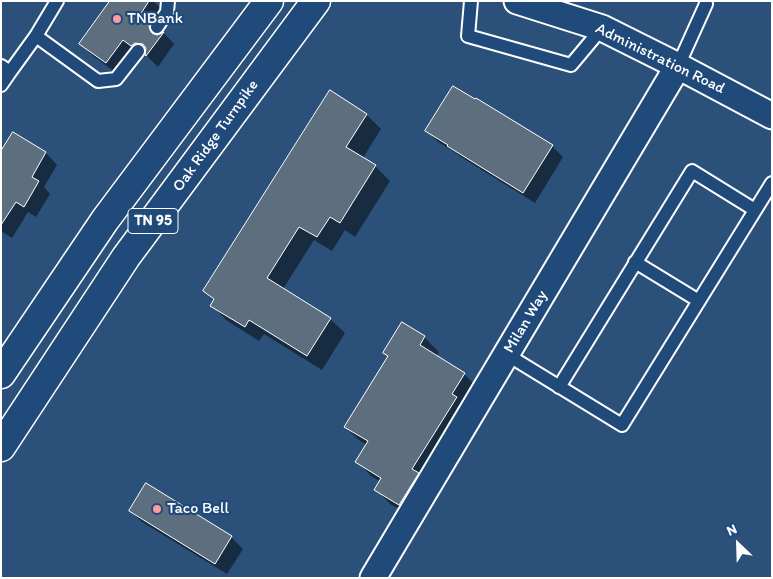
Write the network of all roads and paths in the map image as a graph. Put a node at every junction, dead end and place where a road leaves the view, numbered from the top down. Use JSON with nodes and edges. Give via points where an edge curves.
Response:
{"nodes":[{"id":1,"x":57,"y":1,"type":"edge"},
{"id":2,"x":168,"y":1,"type":"edge"},
{"id":3,"x":269,"y":1,"type":"edge"},
{"id":4,"x":316,"y":1,"type":"edge"},
{"id":5,"x":471,"y":1,"type":"edge"},
{"id":6,"x":517,"y":1,"type":"edge"},
{"id":7,"x":705,"y":2,"type":"edge"},
{"id":8,"x":157,"y":27,"type":"dead end"},
{"id":9,"x":602,"y":28,"type":"junction"},
{"id":10,"x":36,"y":36,"type":"junction"},
{"id":11,"x":138,"y":51,"type":"dead end"},
{"id":12,"x":678,"y":66,"type":"junction"},
{"id":13,"x":6,"y":69,"type":"edge"},
{"id":14,"x":1,"y":85,"type":"edge"},
{"id":15,"x":772,"y":116,"type":"edge"},
{"id":16,"x":772,"y":182,"type":"edge"},
{"id":17,"x":755,"y":210,"type":"junction"},
{"id":18,"x":635,"y":262,"type":"junction"},
{"id":19,"x":699,"y":301,"type":"junction"},
{"id":20,"x":506,"y":354,"type":"junction"},
{"id":21,"x":1,"y":374,"type":"edge"},
{"id":22,"x":559,"y":386,"type":"junction"},
{"id":23,"x":1,"y":447,"type":"edge"},
{"id":24,"x":373,"y":578,"type":"edge"}],
"edges":[{"from":1,"to":10,"type":"lane"},
{"from":2,"to":8,"type":"lane","via":[[167,12]]},
{"from":3,"to":21,"type":"highway","number":"TN 95","via":[[105,220]]},
{"from":4,"to":23,"type":"highway","name":"Oak Ridge Turnpike","number":"TN 95","via":[[126,258]]},
{"from":5,"to":9,"type":"lane","via":[[468,36],[571,65]]},
{"from":6,"to":9,"type":"street","name":"Administration Road"},
{"from":7,"to":12,"type":"lane"},
{"from":9,"to":12,"type":"street","name":"Administration Road"},
{"from":10,"to":11,"type":"lane","via":[[98,81],[116,79]]},
{"from":10,"to":13,"type":"lane"},
{"from":12,"to":15,"type":"street","name":"Administration Road"},
{"from":12,"to":20,"type":"street","name":"Milan Way"},
{"from":13,"to":14,"type":"lane"},
{"from":16,"to":17,"type":"lane"},
{"from":17,"to":18,"type":"lane","via":[[692,171]]},
{"from":17,"to":19,"type":"lane"},
{"from":18,"to":19,"type":"lane"},
{"from":18,"to":22,"type":"lane"},
{"from":19,"to":22,"type":"lane","via":[[622,425]]},
{"from":20,"to":22,"type":"lane"},
{"from":20,"to":24,"type":"street","name":"Milan Way"}]}
